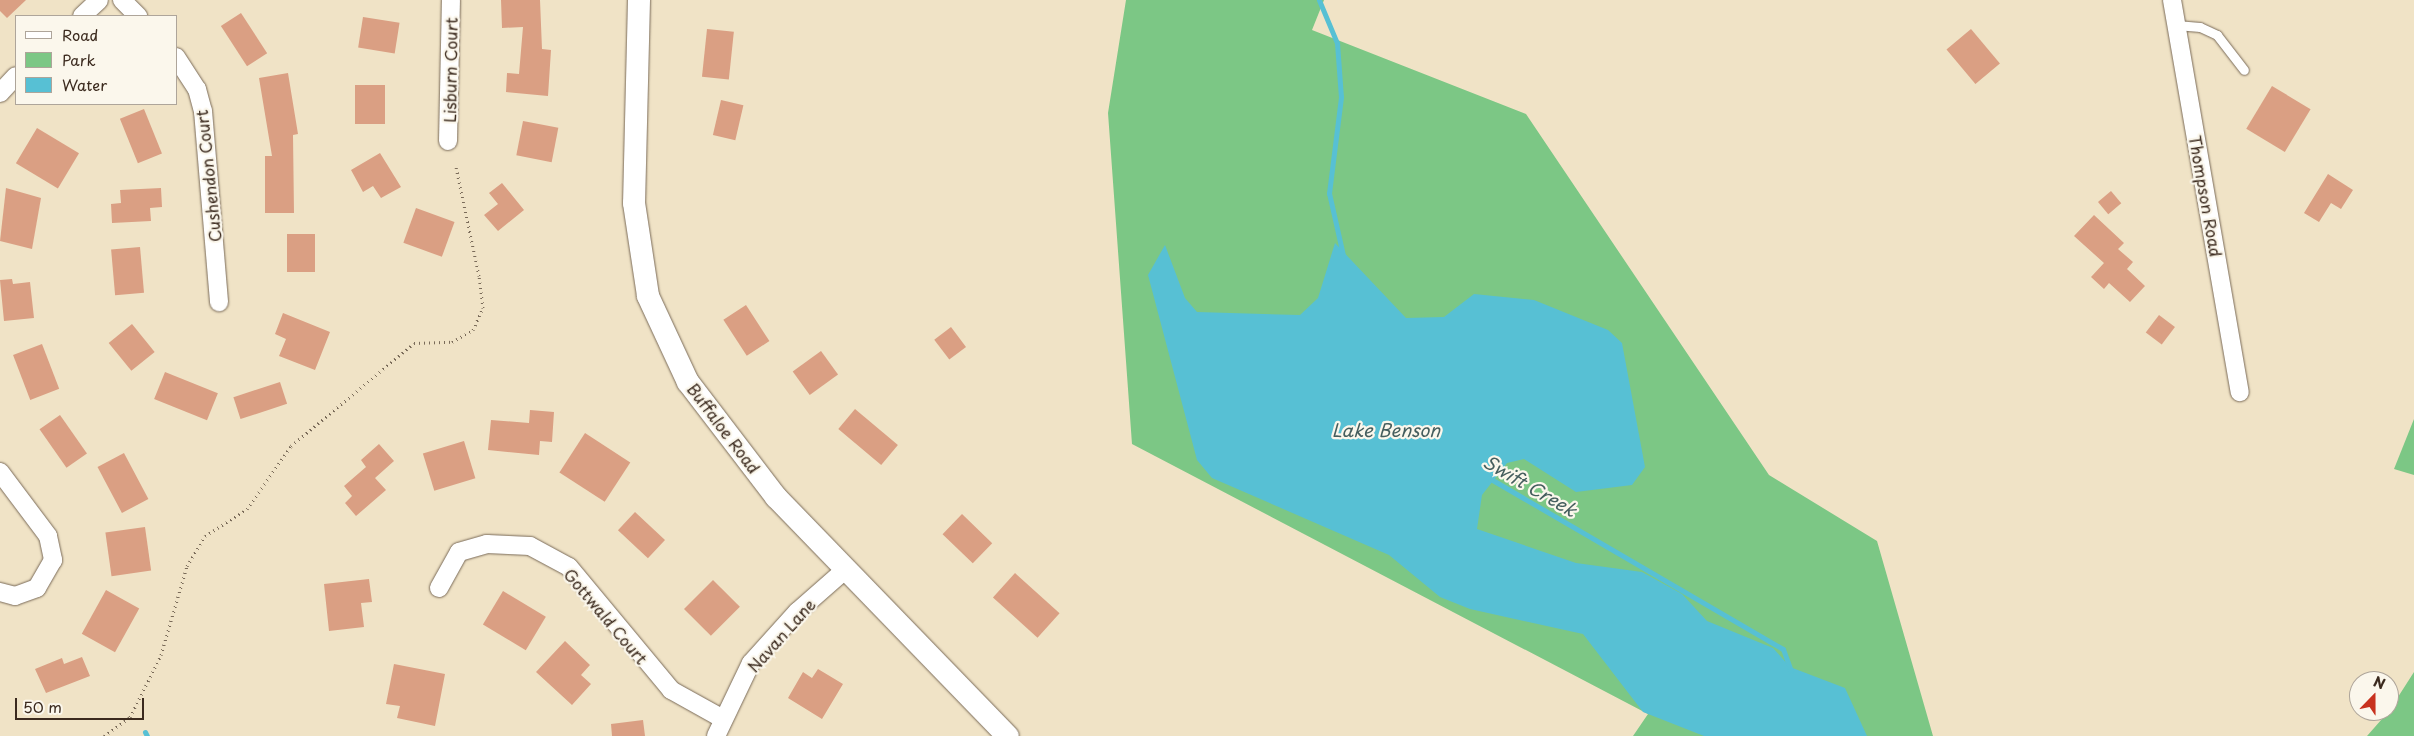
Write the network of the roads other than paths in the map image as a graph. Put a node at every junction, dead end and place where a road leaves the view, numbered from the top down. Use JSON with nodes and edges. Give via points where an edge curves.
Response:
{"nodes":[{"id":1,"x":99,"y":0,"type":"edge"},
{"id":2,"x":122,"y":0,"type":"edge"},
{"id":3,"x":451,"y":0,"type":"edge"},
{"id":4,"x":639,"y":0,"type":"edge"},
{"id":5,"x":2172,"y":0,"type":"edge"},
{"id":6,"x":83,"y":15,"type":"edge"},
{"id":7,"x":137,"y":15,"type":"edge"},
{"id":8,"x":2176,"y":25,"type":"junction"},
{"id":9,"x":178,"y":59,"type":"edge"},
{"id":10,"x":2244,"y":70,"type":"dead end"},
{"id":11,"x":15,"y":77,"type":"edge"},
{"id":12,"x":0,"y":93,"type":"edge"},
{"id":13,"x":448,"y":141,"type":"dead end"},
{"id":14,"x":219,"y":302,"type":"dead end"},
{"id":15,"x":2240,"y":392,"type":"dead end"},
{"id":16,"x":0,"y":472,"type":"edge"},
{"id":17,"x":845,"y":570,"type":"junction"},
{"id":18,"x":439,"y":588,"type":"dead end"},
{"id":19,"x":0,"y":592,"type":"edge"},
{"id":20,"x":723,"y":719,"type":"junction"},
{"id":21,"x":716,"y":736,"type":"edge"},
{"id":22,"x":1008,"y":736,"type":"edge"}],
"edges":[{"from":1,"to":6,"type":"street"},
{"from":2,"to":7,"type":"street"},
{"from":3,"to":13,"type":"street","name":"Lisburn Court"},
{"from":4,"to":17,"type":"street","name":"Buffaloe Road","via":[[634,203],[648,296],[688,382],[776,497]]},
{"from":5,"to":8,"type":"street","name":"Thompson Road"},
{"from":8,"to":10,"type":"lane","via":[[2200,27],[2217,35]]},
{"from":8,"to":15,"type":"street","name":"Thompson Road"},
{"from":9,"to":14,"type":"street","name":"Cushendon Court","via":[[196,89],[204,111]]},
{"from":11,"to":12,"type":"street"},
{"from":16,"to":19,"type":"street","via":[[48,536],[53,560],[37,588],[14,596]]},
{"from":17,"to":20,"type":"street","name":"Navan Lane","via":[[797,612],[751,663]]},
{"from":17,"to":22,"type":"street","name":"Buffaloe Road"},
{"from":18,"to":20,"type":"street","name":"Gottwald Court","via":[[459,552],[487,544],[530,546],[569,568],[671,690]]},
{"from":20,"to":21,"type":"street","name":"Navan Lane"}]}
